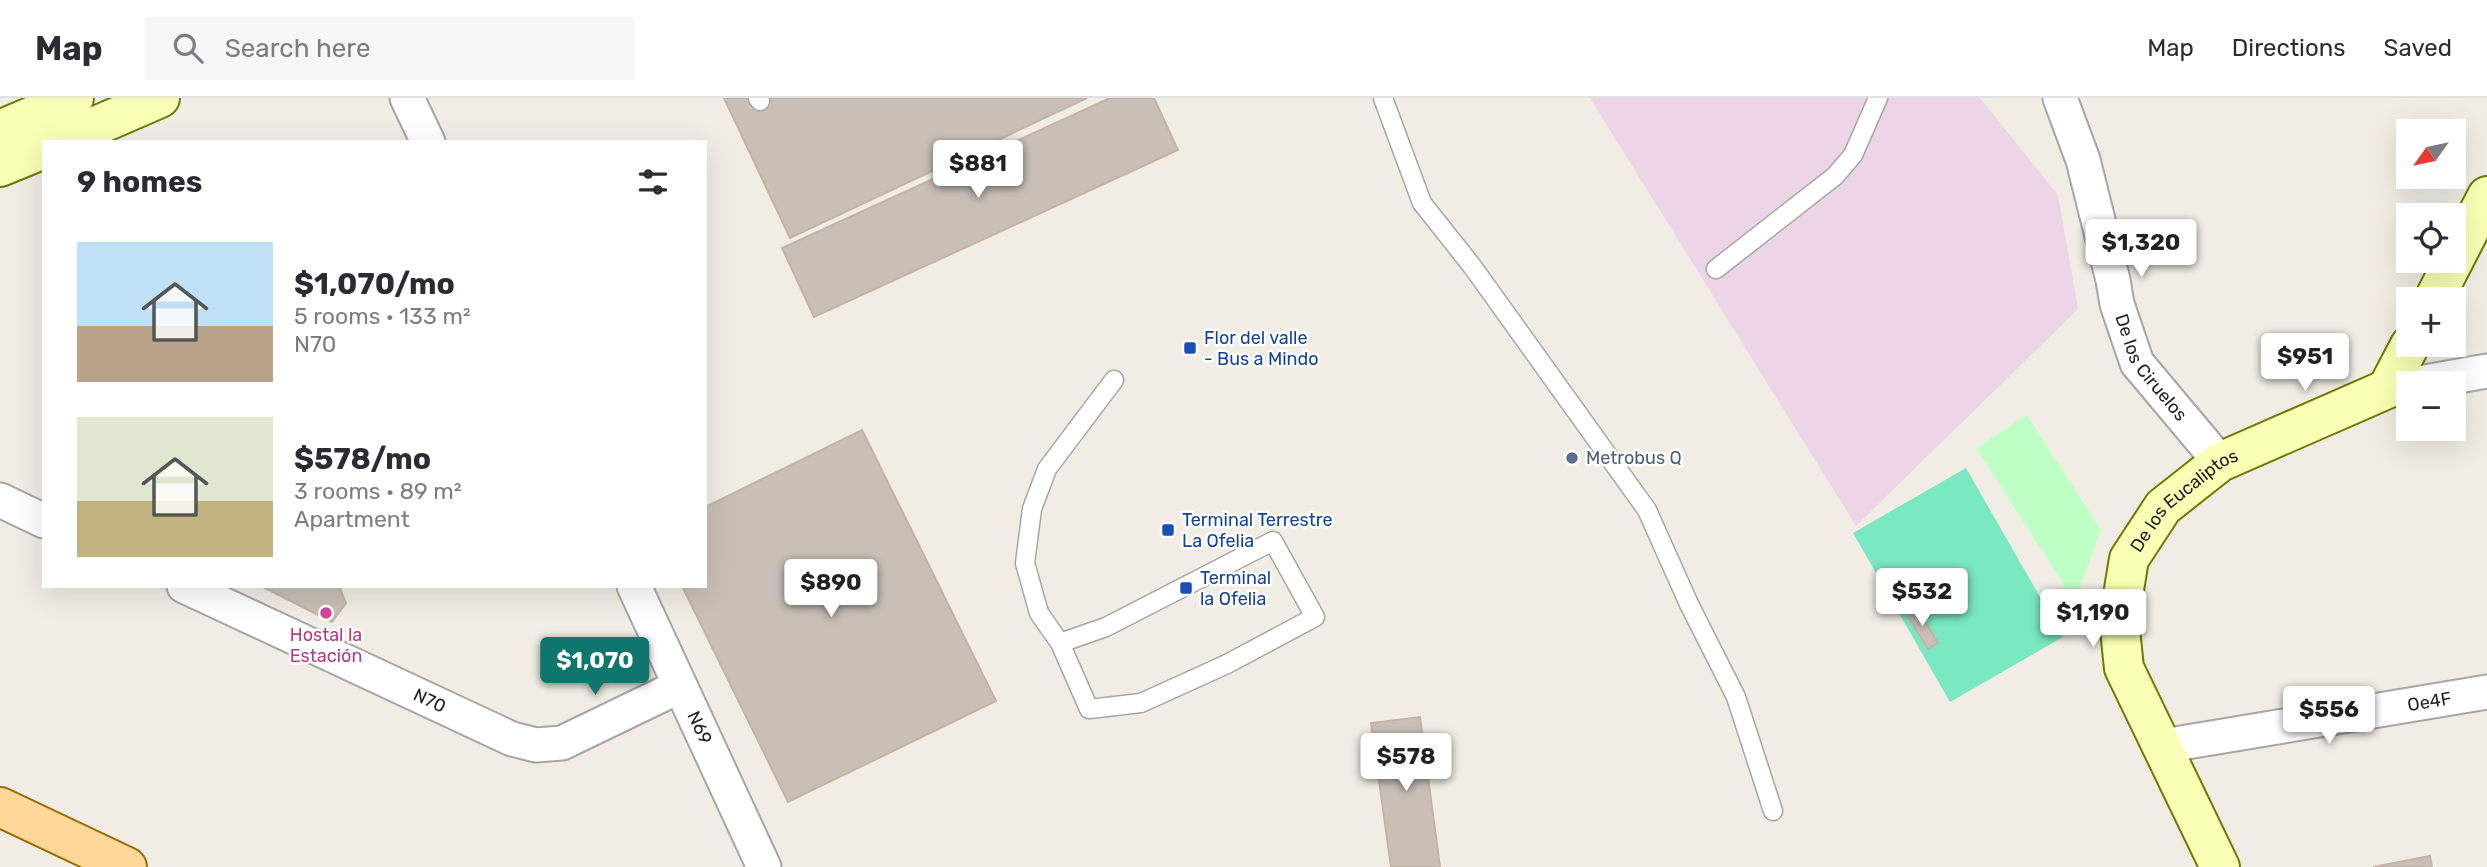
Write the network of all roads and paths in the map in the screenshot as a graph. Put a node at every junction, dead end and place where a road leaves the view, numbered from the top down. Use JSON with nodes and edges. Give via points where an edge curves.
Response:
{"nodes":[{"id":1,"x":74,"y":98,"type":"edge"},
{"id":2,"x":160,"y":98,"type":"edge"},
{"id":3,"x":407,"y":98,"type":"edge"},
{"id":4,"x":1384,"y":98,"type":"edge"},
{"id":5,"x":1878,"y":98,"type":"edge"},
{"id":6,"x":2060,"y":98,"type":"edge"},
{"id":7,"x":0,"y":130,"type":"edge"},
{"id":8,"x":64,"y":140,"type":"edge"},
{"id":9,"x":427,"y":140,"type":"edge"},
{"id":10,"x":42,"y":150,"type":"edge"},
{"id":11,"x":0,"y":167,"type":"edge"},
{"id":12,"x":2487,"y":196,"type":"edge"},
{"id":13,"x":1716,"y":269,"type":"dead end"},
{"id":14,"x":2440,"y":287,"type":"edge"},
{"id":15,"x":2487,"y":371,"type":"edge"},
{"id":16,"x":2466,"y":375,"type":"edge"},
{"id":17,"x":1114,"y":380,"type":"dead end"},
{"id":18,"x":2396,"y":390,"type":"edge"},
{"id":19,"x":2220,"y":463,"type":"junction"},
{"id":20,"x":0,"y":500,"type":"edge"},
{"id":21,"x":42,"y":520,"type":"edge"},
{"id":22,"x":188,"y":588,"type":"edge"},
{"id":23,"x":635,"y":588,"type":"edge"},
{"id":24,"x":1060,"y":643,"type":"junction"},
{"id":25,"x":680,"y":686,"type":"junction"},
{"id":26,"x":2487,"y":692,"type":"edge"},
{"id":27,"x":2163,"y":746,"type":"junction"},
{"id":28,"x":0,"y":807,"type":"edge"},
{"id":29,"x":1773,"y":811,"type":"dead end"},
{"id":30,"x":127,"y":867,"type":"edge"},
{"id":31,"x":764,"y":867,"type":"edge"},
{"id":32,"x":2220,"y":867,"type":"edge"}],
"edges":[{"from":1,"to":7,"type":"street"},
{"from":2,"to":8,"type":"street"},
{"from":3,"to":9,"type":"street"},
{"from":4,"to":29,"type":"lane","via":[[1422,203],[1647,510],[1735,697]]},
{"from":5,"to":13,"type":"lane","via":[[1853,155],[1835,176]]},
{"from":6,"to":19,"type":"street","name":"De los Ciruelos","via":[[2086,170],[2117,304],[2137,363]]},
{"from":10,"to":11,"type":"street"},
{"from":12,"to":14,"type":"street"},
{"from":15,"to":16,"type":"street"},
{"from":17,"to":24,"type":"lane","via":[[1047,469],[1032,509],[1025,563],[1028,580],[1039,613]]},
{"from":18,"to":19,"type":"street","name":"De los Eucaliptos"},
{"from":19,"to":27,"type":"street","name":"De los Eucaliptos","via":[[2163,507],[2129,559],[2119,620],[2124,668]]},
{"from":20,"to":21,"type":"street"},
{"from":22,"to":25,"type":"street","name":"N70","via":[[512,739],[536,745],[562,743]]},
{"from":23,"to":25,"type":"street","name":"N69"},
{"from":24,"to":24,"type":"lane","via":[[1106,627],[1273,541],[1315,617],[1141,704],[1089,709]]},
{"from":25,"to":31,"type":"street","name":"N69"},
{"from":26,"to":27,"type":"street","name":"Oe4F"},
{"from":27,"to":32,"type":"street","name":"De los Eucaliptos"},
{"from":28,"to":30,"type":"main road"}]}
